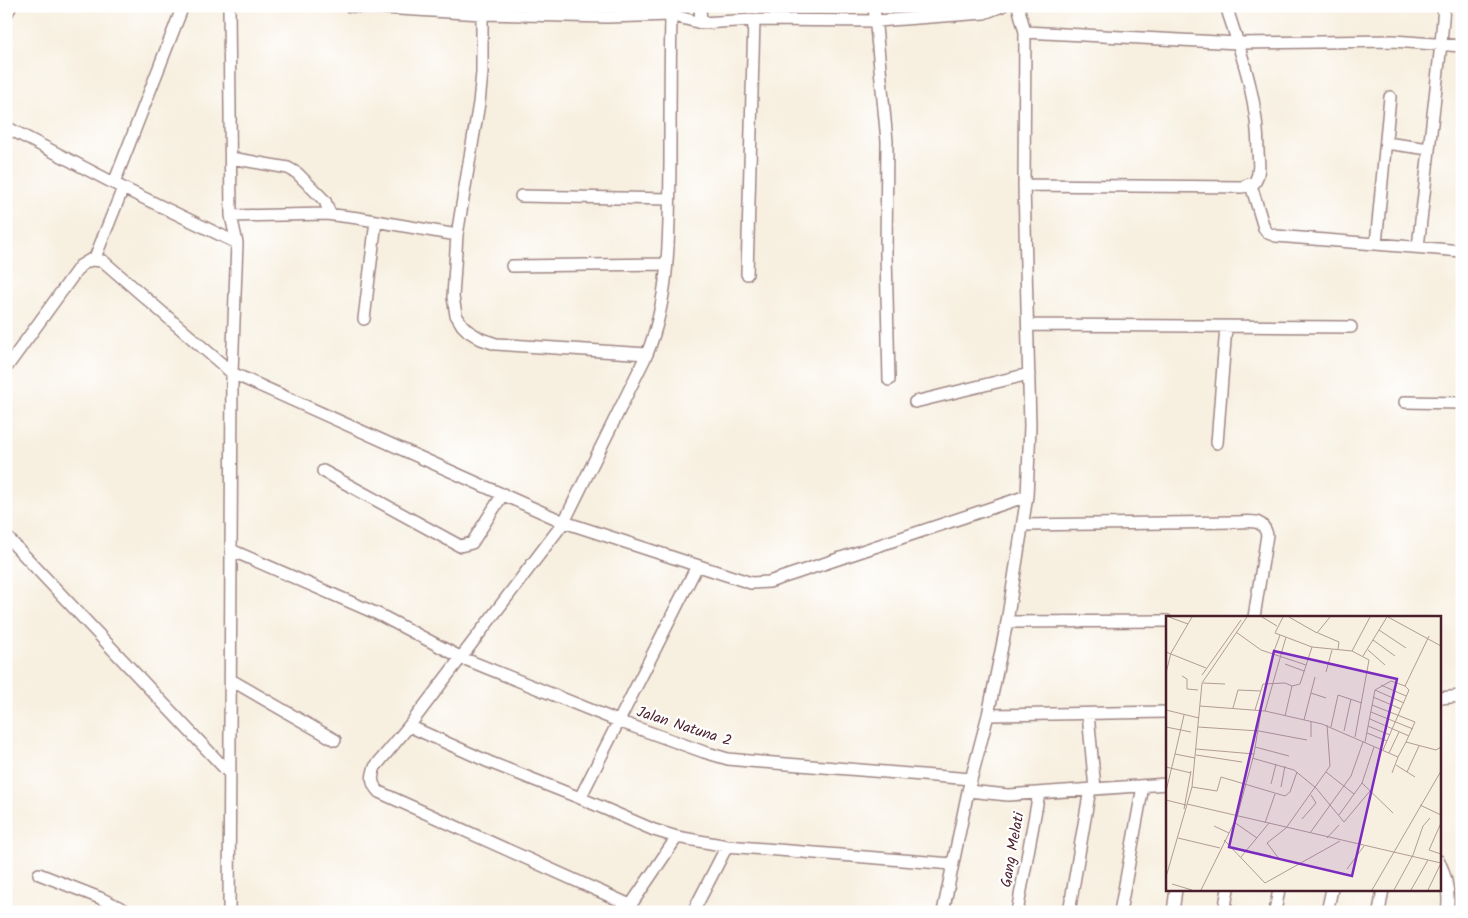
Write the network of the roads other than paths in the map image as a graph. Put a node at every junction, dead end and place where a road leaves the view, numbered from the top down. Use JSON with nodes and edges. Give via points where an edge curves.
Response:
{"nodes":[{"id":1,"x":11,"y":6,"type":"edge"},
{"id":2,"x":183,"y":6,"type":"edge"},
{"id":3,"x":229,"y":6,"type":"edge"},
{"id":4,"x":350,"y":6,"type":"edge"},
{"id":5,"x":700,"y":6,"type":"edge"},
{"id":6,"x":874,"y":6,"type":"edge"},
{"id":7,"x":1002,"y":6,"type":"edge"},
{"id":8,"x":1018,"y":6,"type":"edge"},
{"id":9,"x":1226,"y":6,"type":"edge"},
{"id":10,"x":1444,"y":6,"type":"edge"},
{"id":11,"x":482,"y":10,"type":"edge"},
{"id":12,"x":6,"y":14,"type":"edge"},
{"id":13,"x":671,"y":14,"type":"junction"},
{"id":14,"x":754,"y":20,"type":"junction"},
{"id":15,"x":877,"y":21,"type":"junction"},
{"id":16,"x":701,"y":22,"type":"junction"},
{"id":17,"x":1025,"y":32,"type":"junction"},
{"id":18,"x":1238,"y":43,"type":"junction"},
{"id":19,"x":1442,"y":44,"type":"junction"},
{"id":20,"x":1462,"y":46,"type":"edge"},
{"id":21,"x":1390,"y":97,"type":"dead end"},
{"id":22,"x":6,"y":127,"type":"edge"},
{"id":23,"x":1386,"y":143,"type":"junction"},
{"id":24,"x":1429,"y":149,"type":"junction"},
{"id":25,"x":231,"y":158,"type":"junction"},
{"id":26,"x":118,"y":185,"type":"junction"},
{"id":27,"x":1024,"y":185,"type":"junction"},
{"id":28,"x":1251,"y":185,"type":"junction"},
{"id":29,"x":521,"y":196,"type":"dead end"},
{"id":30,"x":669,"y":199,"type":"junction"},
{"id":31,"x":330,"y":214,"type":"junction"},
{"id":32,"x":231,"y":216,"type":"junction"},
{"id":33,"x":376,"y":221,"type":"junction"},
{"id":34,"x":457,"y":235,"type":"junction"},
{"id":35,"x":236,"y":243,"type":"junction"},
{"id":36,"x":1376,"y":244,"type":"junction"},
{"id":37,"x":1418,"y":248,"type":"junction"},
{"id":38,"x":1462,"y":251,"type":"edge"},
{"id":39,"x":94,"y":260,"type":"junction"},
{"id":40,"x":666,"y":264,"type":"junction"},
{"id":41,"x":512,"y":266,"type":"dead end"},
{"id":42,"x":747,"y":274,"type":"dead end"},
{"id":43,"x":364,"y":319,"type":"dead end"},
{"id":44,"x":1028,"y":325,"type":"junction"},
{"id":45,"x":1226,"y":327,"type":"junction"},
{"id":46,"x":1351,"y":327,"type":"dead end"},
{"id":47,"x":647,"y":354,"type":"junction"},
{"id":48,"x":6,"y":368,"type":"edge"},
{"id":49,"x":232,"y":373,"type":"junction"},
{"id":50,"x":1029,"y":374,"type":"junction"},
{"id":51,"x":889,"y":380,"type":"dead end"},
{"id":52,"x":915,"y":402,"type":"dead end"},
{"id":53,"x":1405,"y":402,"type":"dead end"},
{"id":54,"x":1462,"y":403,"type":"edge"},
{"id":55,"x":1216,"y":443,"type":"dead end"},
{"id":56,"x":323,"y":470,"type":"dead end"},
{"id":57,"x":503,"y":494,"type":"junction"},
{"id":58,"x":1027,"y":496,"type":"junction"},
{"id":59,"x":564,"y":522,"type":"junction"},
{"id":60,"x":1023,"y":525,"type":"junction"},
{"id":61,"x":6,"y":536,"type":"edge"},
{"id":62,"x":231,"y":550,"type":"junction"},
{"id":63,"x":697,"y":566,"type":"junction"},
{"id":64,"x":1254,"y":616,"type":"edge"},
{"id":65,"x":1166,"y":621,"type":"edge"},
{"id":66,"x":1007,"y":622,"type":"junction"},
{"id":67,"x":460,"y":656,"type":"junction"},
{"id":68,"x":230,"y":680,"type":"junction"},
{"id":69,"x":1462,"y":696,"type":"edge"},
{"id":70,"x":1440,"y":698,"type":"edge"},
{"id":71,"x":1166,"y":712,"type":"edge"},
{"id":72,"x":1088,"y":714,"type":"junction"},
{"id":73,"x":988,"y":715,"type":"junction"},
{"id":74,"x":618,"y":721,"type":"junction"},
{"id":75,"x":409,"y":726,"type":"junction"},
{"id":76,"x":336,"y":740,"type":"dead end"},
{"id":77,"x":230,"y":774,"type":"junction"},
{"id":78,"x":971,"y":779,"type":"junction"},
{"id":79,"x":1166,"y":784,"type":"edge"},
{"id":80,"x":1142,"y":786,"type":"junction"},
{"id":81,"x":1093,"y":789,"type":"junction"},
{"id":82,"x":968,"y":791,"type":"junction"},
{"id":83,"x":1039,"y":793,"type":"junction"},
{"id":84,"x":580,"y":798,"type":"junction"},
{"id":85,"x":677,"y":837,"type":"junction"},
{"id":86,"x":727,"y":846,"type":"junction"},
{"id":87,"x":952,"y":864,"type":"junction"},
{"id":88,"x":1440,"y":864,"type":"edge"},
{"id":89,"x":39,"y":874,"type":"dead end"},
{"id":90,"x":1176,"y":890,"type":"edge"},
{"id":91,"x":1228,"y":890,"type":"edge"},
{"id":92,"x":1280,"y":890,"type":"edge"},
{"id":93,"x":1332,"y":890,"type":"edge"},
{"id":94,"x":1383,"y":890,"type":"edge"},
{"id":95,"x":628,"y":908,"type":"edge"},
{"id":96,"x":128,"y":912,"type":"edge"},
{"id":97,"x":229,"y":912,"type":"edge"},
{"id":98,"x":693,"y":912,"type":"edge"},
{"id":99,"x":943,"y":912,"type":"edge"},
{"id":100,"x":1017,"y":912,"type":"edge"},
{"id":101,"x":1068,"y":912,"type":"edge"},
{"id":102,"x":1120,"y":912,"type":"edge"},
{"id":103,"x":1173,"y":912,"type":"edge"},
{"id":104,"x":1224,"y":912,"type":"edge"},
{"id":105,"x":1276,"y":912,"type":"edge"},
{"id":106,"x":1327,"y":912,"type":"edge"},
{"id":107,"x":1379,"y":912,"type":"edge"},
{"id":108,"x":1447,"y":912,"type":"edge"}],
"edges":[{"from":1,"to":12,"type":"street"},
{"from":2,"to":26,"type":"street"},
{"from":3,"to":25,"type":"street"},
{"from":4,"to":11,"type":"street"},
{"from":5,"to":16,"type":"street"},
{"from":6,"to":15,"type":"street"},
{"from":7,"to":15,"type":"street","via":[[984,13]]},
{"from":8,"to":17,"type":"street"},
{"from":9,"to":18,"type":"street"},
{"from":10,"to":19,"type":"street"},
{"from":11,"to":13,"type":"street","via":[[607,17]]},
{"from":11,"to":34,"type":"street","via":[[480,103]]},
{"from":13,"to":16,"type":"street"},
{"from":13,"to":30,"type":"street"},
{"from":14,"to":15,"type":"street"},
{"from":14,"to":16,"type":"street"},
{"from":14,"to":42,"type":"street"},
{"from":15,"to":51,"type":"street","via":[[887,141]]},
{"from":17,"to":18,"type":"street"},
{"from":17,"to":27,"type":"street"},
{"from":18,"to":19,"type":"street","via":[[1393,40]]},
{"from":18,"to":28,"type":"street","via":[[1258,126],[1258,175]]},
{"from":19,"to":20,"type":"street"},
{"from":19,"to":24,"type":"street"},
{"from":21,"to":23,"type":"street"},
{"from":22,"to":26,"type":"street"},
{"from":23,"to":24,"type":"street"},
{"from":23,"to":36,"type":"street"},
{"from":24,"to":37,"type":"street"},
{"from":25,"to":31,"type":"street","via":[[288,168],[297,173],[326,201]]},
{"from":25,"to":32,"type":"street"},
{"from":26,"to":35,"type":"street"},
{"from":26,"to":39,"type":"street"},
{"from":27,"to":28,"type":"street"},
{"from":27,"to":44,"type":"street"},
{"from":28,"to":36,"type":"street","via":[[1262,224],[1268,233]]},
{"from":29,"to":30,"type":"street"},
{"from":30,"to":40,"type":"street"},
{"from":31,"to":32,"type":"street"},
{"from":31,"to":33,"type":"street"},
{"from":32,"to":35,"type":"street"},
{"from":33,"to":34,"type":"street"},
{"from":33,"to":43,"type":"street"},
{"from":34,"to":47,"type":"street","via":[[454,306],[462,325],[474,335],[496,344]]},
{"from":35,"to":49,"type":"street"},
{"from":36,"to":37,"type":"street"},
{"from":37,"to":38,"type":"street"},
{"from":39,"to":48,"type":"street","via":[[80,266]]},
{"from":39,"to":49,"type":"street","via":[[103,261]]},
{"from":40,"to":41,"type":"street"},
{"from":40,"to":47,"type":"street","via":[[654,336]]},
{"from":44,"to":45,"type":"street"},
{"from":44,"to":50,"type":"street"},
{"from":45,"to":46,"type":"street"},
{"from":45,"to":55,"type":"street"},
{"from":47,"to":59,"type":"street"},
{"from":49,"to":57,"type":"street"},
{"from":49,"to":62,"type":"street"},
{"from":50,"to":52,"type":"street"},
{"from":50,"to":58,"type":"street"},
{"from":53,"to":54,"type":"street"},
{"from":56,"to":57,"type":"street","via":[[460,546],[472,543]]},
{"from":57,"to":59,"type":"street"},
{"from":58,"to":60,"type":"street"},
{"from":58,"to":63,"type":"street","via":[[769,582],[751,583]]},
{"from":59,"to":63,"type":"street"},
{"from":59,"to":67,"type":"street"},
{"from":60,"to":64,"type":"street","via":[[1260,523],[1268,535]]},
{"from":60,"to":66,"type":"street"},
{"from":61,"to":77,"type":"street"},
{"from":62,"to":67,"type":"street","name":"Jalan Natuna 2","via":[[380,615]]},
{"from":62,"to":68,"type":"street"},
{"from":63,"to":74,"type":"street"},
{"from":65,"to":66,"type":"street"},
{"from":66,"to":73,"type":"street"},
{"from":67,"to":74,"type":"street","name":"Jalan Natuna 2"},
{"from":67,"to":75,"type":"street"},
{"from":68,"to":76,"type":"street"},
{"from":68,"to":77,"type":"street"},
{"from":69,"to":70,"type":"street"},
{"from":71,"to":72,"type":"street"},
{"from":72,"to":73,"type":"street"},
{"from":72,"to":81,"type":"street"},
{"from":73,"to":78,"type":"street"},
{"from":74,"to":78,"type":"street","name":"Jalan Natuna 2","via":[[728,759]]},
{"from":74,"to":84,"type":"street"},
{"from":75,"to":84,"type":"street"},
{"from":75,"to":95,"type":"street","via":[[375,767],[372,779],[379,792]]},
{"from":77,"to":97,"type":"street"},
{"from":78,"to":82,"type":"street"},
{"from":79,"to":80,"type":"street"},
{"from":80,"to":81,"type":"street"},
{"from":80,"to":102,"type":"street"},
{"from":81,"to":83,"type":"street"},
{"from":81,"to":101,"type":"street"},
{"from":82,"to":83,"type":"street","via":[[1008,795]]},
{"from":82,"to":87,"type":"street"},
{"from":83,"to":100,"type":"street","name":"Gang Melati"},
{"from":84,"to":85,"type":"street"},
{"from":85,"to":86,"type":"street"},
{"from":85,"to":95,"type":"street"},
{"from":86,"to":87,"type":"street"},
{"from":86,"to":98,"type":"street"},
{"from":87,"to":99,"type":"street"},
{"from":88,"to":108,"type":"street","via":[[1446,879]]},
{"from":89,"to":96,"type":"street"},
{"from":90,"to":103,"type":"street"},
{"from":91,"to":104,"type":"street"},
{"from":92,"to":105,"type":"street"},
{"from":93,"to":106,"type":"street"},
{"from":94,"to":107,"type":"street"}]}
